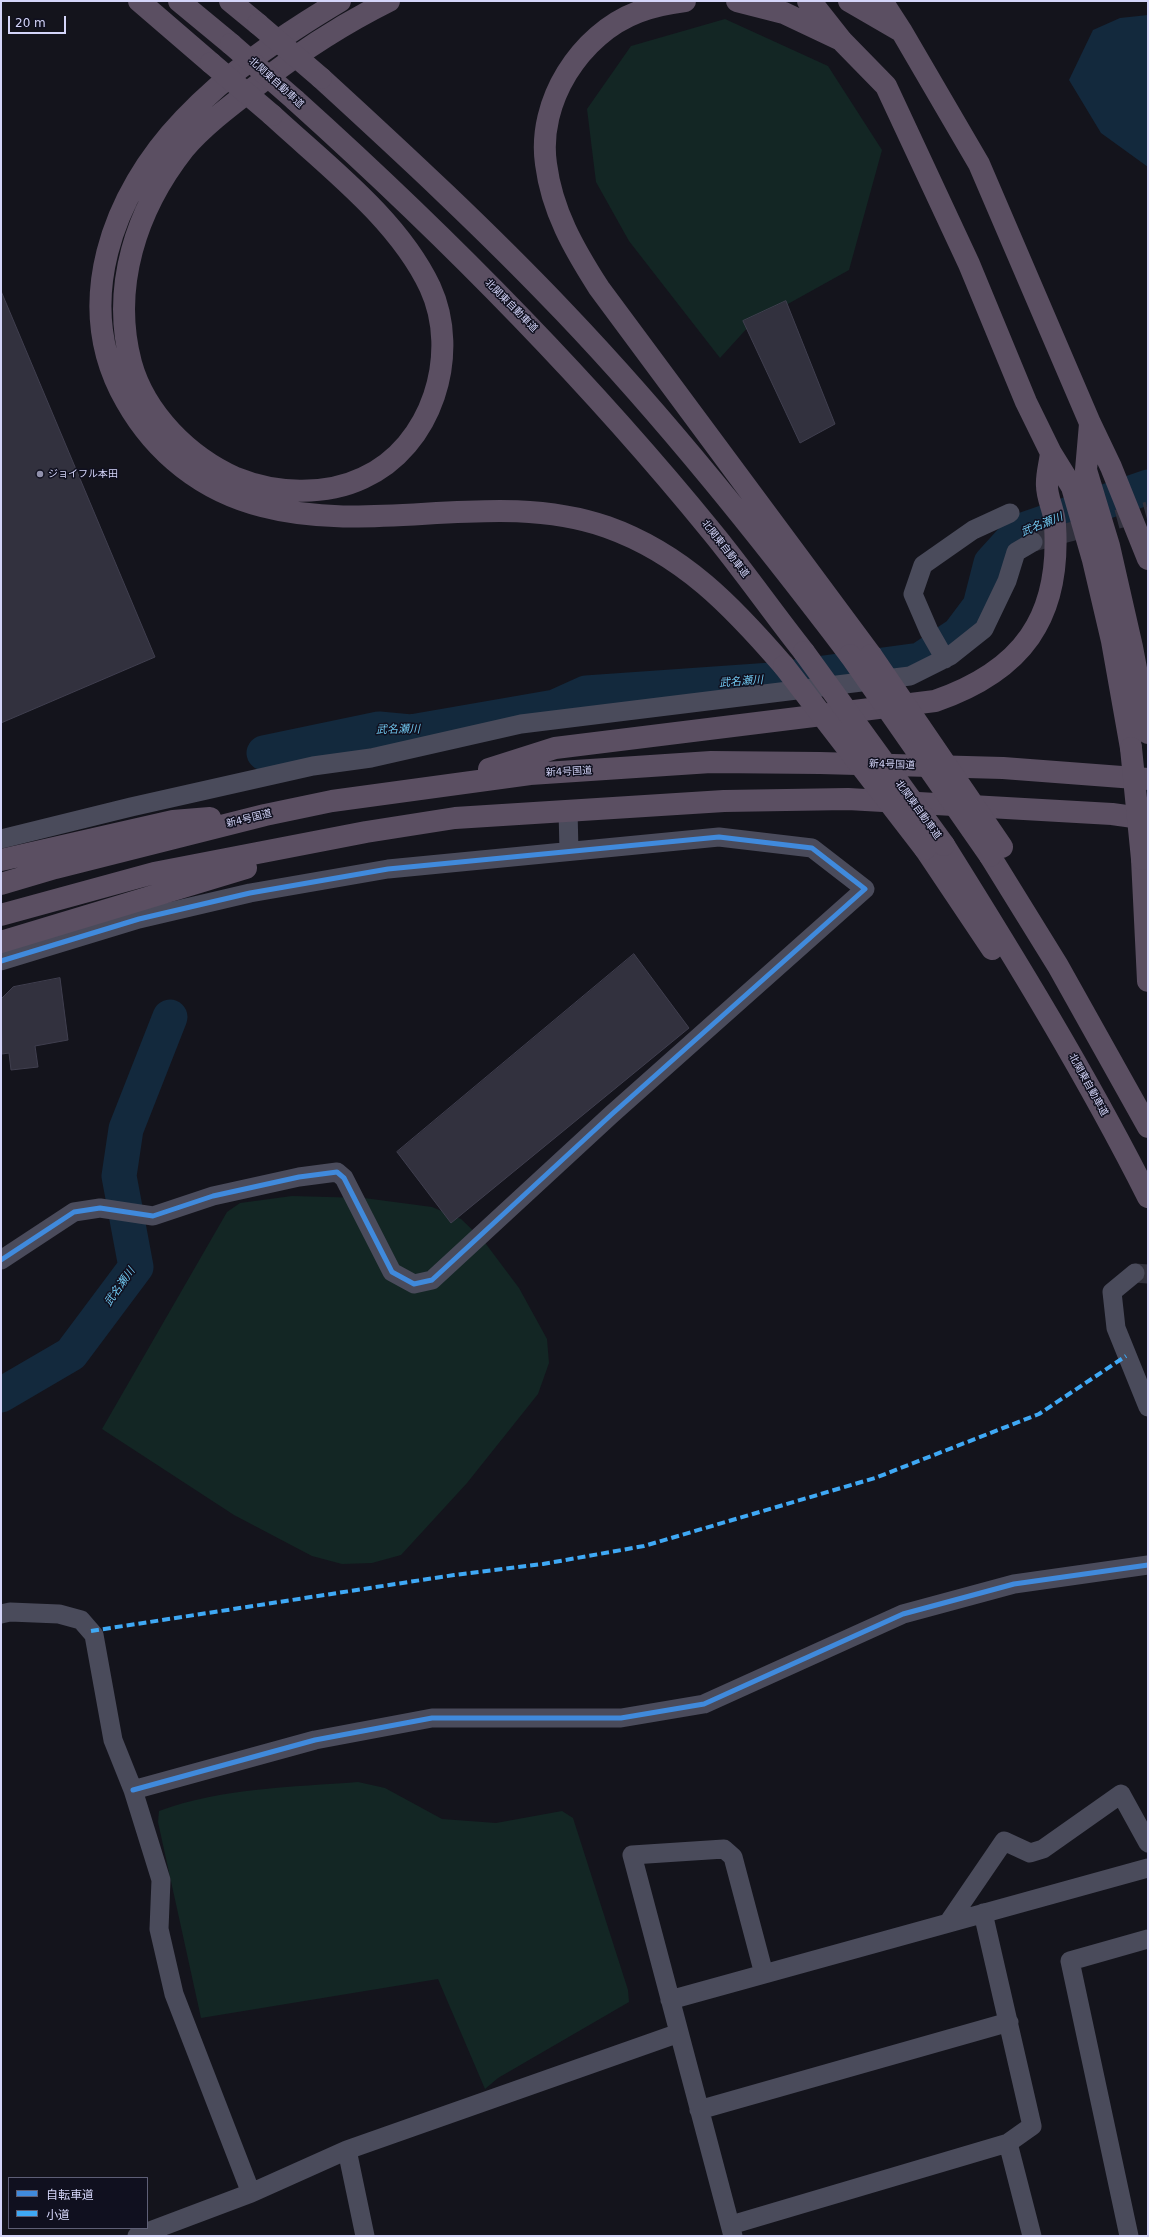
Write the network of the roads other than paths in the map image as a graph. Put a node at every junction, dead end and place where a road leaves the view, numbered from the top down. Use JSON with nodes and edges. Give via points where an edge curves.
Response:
{"nodes":[{"id":1,"x":139,"y":1,"type":"edge"},
{"id":2,"x":179,"y":1,"type":"edge"},
{"id":3,"x":230,"y":1,"type":"edge"},
{"id":4,"x":340,"y":1,"type":"edge"},
{"id":5,"x":389,"y":1,"type":"edge"},
{"id":6,"x":685,"y":1,"type":"edge"},
{"id":7,"x":737,"y":1,"type":"edge"},
{"id":8,"x":808,"y":1,"type":"edge"},
{"id":9,"x":848,"y":1,"type":"edge"},
{"id":10,"x":882,"y":1,"type":"edge"},
{"id":11,"x":902,"y":32,"type":"junction"},
{"id":12,"x":842,"y":41,"type":"junction"},
{"id":13,"x":1090,"y":422,"type":"junction"},
{"id":14,"x":1051,"y":453,"type":"junction"},
{"id":15,"x":1010,"y":513,"type":"dead end"},
{"id":16,"x":1033,"y":542,"type":"tunnel mouth"},
{"id":17,"x":1148,"y":559,"type":"edge"},
{"id":18,"x":860,"y":655,"type":"junction"},
{"id":19,"x":945,"y":659,"type":"junction"},
{"id":20,"x":1148,"y":733,"type":"edge"},
{"id":21,"x":1148,"y":779,"type":"edge"},
{"id":22,"x":436,"y":786,"type":"junction"},
{"id":23,"x":568,"y":810,"type":"junction"},
{"id":24,"x":265,"y":815,"type":"junction"},
{"id":25,"x":1148,"y":819,"type":"edge"},
{"id":26,"x":366,"y":832,"type":"junction"},
{"id":27,"x":1,"y":839,"type":"edge"},
{"id":28,"x":934,"y":847,"type":"junction"},
{"id":29,"x":569,"y":851,"type":"junction"},
{"id":30,"x":1,"y":860,"type":"edge"},
{"id":31,"x":1,"y":884,"type":"edge"},
{"id":32,"x":1,"y":915,"type":"edge"},
{"id":33,"x":1,"y":942,"type":"edge"},
{"id":34,"x":1,"y":961,"type":"edge"},
{"id":35,"x":1148,"y":981,"type":"edge"},
{"id":36,"x":1148,"y":1127,"type":"edge"},
{"id":37,"x":1148,"y":1197,"type":"edge"},
{"id":38,"x":1,"y":1260,"type":"edge"},
{"id":39,"x":1135,"y":1273,"type":"tunnel mouth"},
{"id":40,"x":1148,"y":1407,"type":"edge"},
{"id":41,"x":1148,"y":1565,"type":"edge"},
{"id":42,"x":1,"y":1614,"type":"edge"},
{"id":43,"x":133,"y":1790,"type":"junction"},
{"id":44,"x":1148,"y":1843,"type":"edge"},
{"id":45,"x":1148,"y":1868,"type":"edge"},
{"id":46,"x":983,"y":1913,"type":"junction"},
{"id":47,"x":948,"y":1922,"type":"junction"},
{"id":48,"x":1148,"y":1939,"type":"edge"},
{"id":49,"x":764,"y":1974,"type":"junction"},
{"id":50,"x":670,"y":2000,"type":"junction"},
{"id":51,"x":1009,"y":2022,"type":"junction"},
{"id":52,"x":679,"y":2034,"type":"junction"},
{"id":53,"x":699,"y":2110,"type":"junction"},
{"id":54,"x":1008,"y":2143,"type":"junction"},
{"id":55,"x":347,"y":2150,"type":"junction"},
{"id":56,"x":251,"y":2193,"type":"junction"},
{"id":57,"x":732,"y":2231,"type":"edge"},
{"id":58,"x":137,"y":2236,"type":"edge"},
{"id":59,"x":365,"y":2236,"type":"edge"},
{"id":60,"x":1032,"y":2236,"type":"edge"},
{"id":61,"x":1129,"y":2236,"type":"edge"}],
"edges":[{"from":1,"to":5,"type":"highway","bridge":true,"via":[[211,63],[272,115],[380,216],[410,253],[430,287],[444,340],[442,370],[431,403],[414,436],[388,463],[363,479],[299,491],[267,487],[237,478],[206,461],[174,436],[152,408],[134,375],[126,342],[122,306],[127,263],[140,222],[161,182],[186,147],[233,104],[310,45]]},
{"from":2,"to":28,"type":"highway","name":"北関東自動車道","bridge":true,"via":[[370,168],[534,328],[713,533],[804,652]]},
{"from":3,"to":18,"type":"highway","bridge":true,"via":[[321,78],[477,223],[565,313],[647,404]]},
{"from":4,"to":28,"type":"highway","bridge":true,"via":[[278,41],[215,89],[184,119],[138,179],[118,217],[108,244],[100,306],[103,337],[110,366],[119,390],[135,417],[156,445],[181,467],[206,484],[262,507],[339,518],[500,511],[537,513],[606,527],[643,543],[681,565],[741,616]]},
{"from":6,"to":18,"type":"highway","via":[[637,12],[588,44],[572,66],[551,108],[546,136],[546,163],[552,194],[561,222],[576,253],[599,288]]},
{"from":7,"to":12,"type":"highway","via":[[784,13]]},
{"from":8,"to":12,"type":"highway"},
{"from":9,"to":11,"type":"highway"},
{"from":10,"to":11,"type":"highway"},
{"from":11,"to":13,"type":"highway","via":[[980,164]]},
{"from":12,"to":14,"type":"highway","via":[[886,86],[932,182],[1026,402]]},
{"from":13,"to":17,"type":"highway"},
{"from":13,"to":20,"type":"highway","via":[[1086,470],[1109,546]]},
{"from":14,"to":22,"type":"highway","via":[[1047,486],[1055,523],[1056,557],[1044,612],[1030,636],[1005,665],[980,682],[935,701],[555,748]]},
{"from":14,"to":35,"type":"highway","bridge":true,"via":[[1072,487],[1112,641],[1131,748],[1142,859]]},
{"from":15,"to":19,"type":"street","via":[[973,530],[923,565],[913,594]]},
{"from":16,"to":19,"type":"street","via":[[1016,552],[1006,581],[984,628]]},
{"from":18,"to":36,"type":"highway","bridge":true,"via":[[996,851],[1009,887]]},
{"from":19,"to":27,"type":"street","via":[[910,676],[521,724],[371,758],[313,766]]},
{"from":21,"to":22,"type":"highway","name":"新4号国道","via":[[1003,768],[711,762],[530,774]]},
{"from":22,"to":24,"type":"highway","name":"新4号国道","via":[[332,801]]},
{"from":23,"to":25,"type":"highway","via":[[724,801],[848,799],[1112,814]]},
{"from":23,"to":26,"type":"highway","via":[[455,818]]},
{"from":23,"to":29,"type":"street"},
{"from":24,"to":30,"type":"highway","via":[[173,821]]},
{"from":24,"to":31,"type":"highway","name":"新4号国道"},
{"from":26,"to":32,"type":"highway","via":[[154,873]]},
{"from":26,"to":33,"type":"highway"},
{"from":28,"to":37,"type":"highway","name":"北関東自動車道","via":[[1014,983],[1076,1062]]},
{"from":29,"to":34,"type":"street","via":[[388,869],[250,893],[139,919]]},
{"from":29,"to":38,"type":"street","via":[[719,837],[812,848],[865,889],[612,1114],[432,1280],[414,1284],[392,1272],[344,1178],[337,1172],[299,1177],[213,1196],[153,1216],[100,1208],[74,1212]]},
{"from":39,"to":40,"type":"street","via":[[1112,1292],[1116,1328]]},
{"from":41,"to":43,"type":"street","via":[[1014,1584],[902,1614],[704,1704],[621,1718],[432,1718],[315,1740]]},
{"from":42,"to":43,"type":"street","via":[[59,1614],[81,1620],[91,1631],[94,1635],[113,1740]]},
{"from":43,"to":56,"type":"street","via":[[161,1880],[159,1929],[174,1994]]},
{"from":44,"to":47,"type":"street","via":[[1121,1794],[1043,1849],[1030,1853],[1004,1840]]},
{"from":45,"to":46,"type":"street"},
{"from":46,"to":47,"type":"street"},
{"from":46,"to":51,"type":"street"},
{"from":47,"to":49,"type":"street"},
{"from":48,"to":61,"type":"street","via":[[1070,1961]]},
{"from":49,"to":50,"type":"street"},
{"from":49,"to":50,"type":"street","via":[[733,1857],[724,1849],[632,1855]]},
{"from":50,"to":52,"type":"street"},
{"from":51,"to":53,"type":"street"},
{"from":51,"to":54,"type":"street","via":[[1032,2126]]},
{"from":52,"to":53,"type":"street"},
{"from":52,"to":55,"type":"street"},
{"from":53,"to":57,"type":"street"},
{"from":54,"to":57,"type":"street"},
{"from":54,"to":60,"type":"street"},
{"from":55,"to":56,"type":"street"},
{"from":55,"to":59,"type":"street"},
{"from":56,"to":58,"type":"street"}]}
